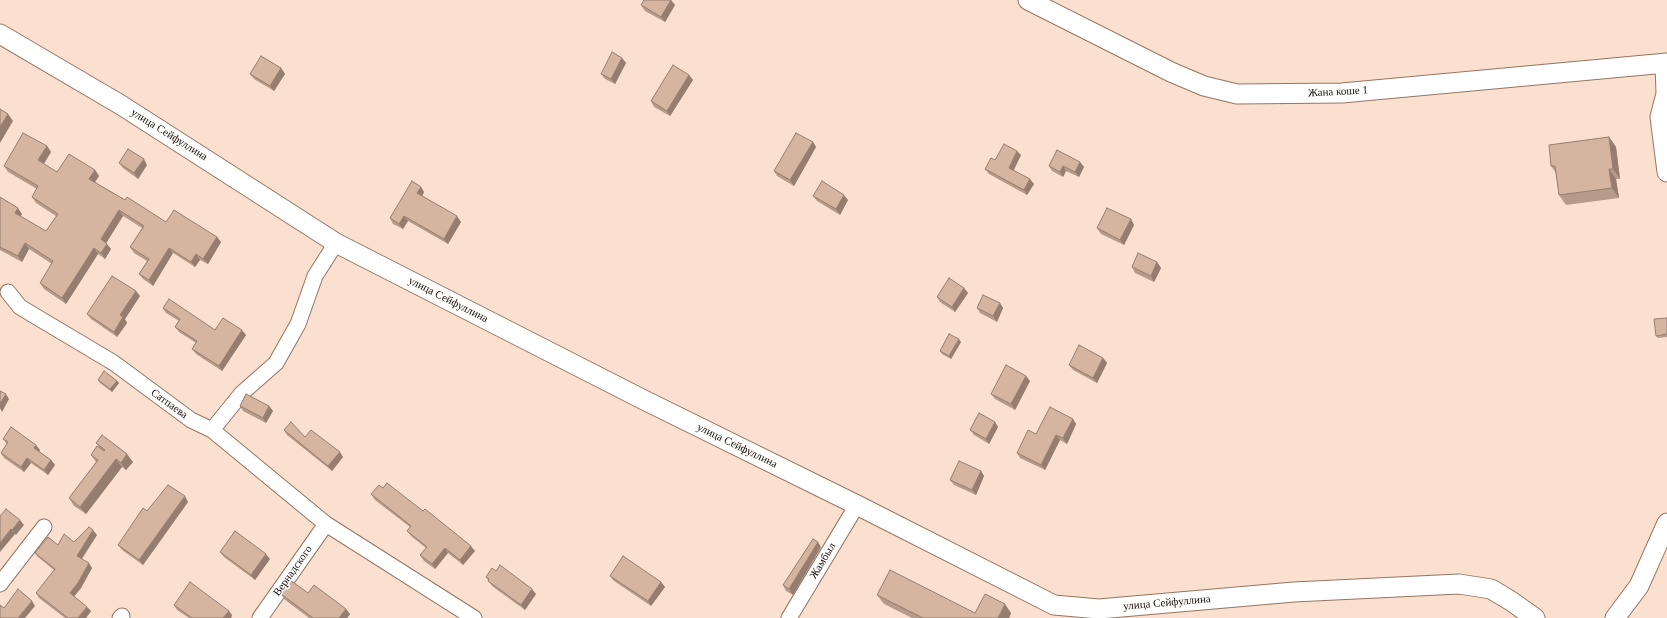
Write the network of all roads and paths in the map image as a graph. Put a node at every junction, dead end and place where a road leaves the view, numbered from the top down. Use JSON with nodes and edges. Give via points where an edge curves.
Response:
{"nodes":[{"id":1,"x":1028,"y":0,"type":"edge"},
{"id":2,"x":0,"y":34,"type":"edge"},
{"id":3,"x":1666,"y":64,"type":"edge"},
{"id":4,"x":1667,"y":172,"type":"edge"},
{"id":5,"x":336,"y":242,"type":"junction"},
{"id":6,"x":8,"y":292,"type":"dead end"},
{"id":7,"x":212,"y":430,"type":"junction"},
{"id":8,"x":857,"y":505,"type":"junction"},
{"id":9,"x":1667,"y":523,"type":"edge"},
{"id":10,"x":326,"y":524,"type":"junction"},
{"id":11,"x":44,"y":528,"type":"dead end"},
{"id":12,"x":0,"y":584,"type":"edge"},
{"id":13,"x":260,"y":618,"type":"edge"},
{"id":14,"x":474,"y":618,"type":"edge"},
{"id":15,"x":789,"y":618,"type":"edge"},
{"id":16,"x":1535,"y":618,"type":"edge"},
{"id":17,"x":1615,"y":618,"type":"edge"}],
"edges":[{"from":1,"to":3,"type":"street","name":"Жана коше 1","via":[[1178,75],[1204,86],[1237,94],[1342,93]]},
{"from":2,"to":5,"type":"street","name":"улица Сейфуллина","via":[[121,105]]},
{"from":3,"to":4,"type":"street","via":[[1666,94],[1660,117]]},
{"from":5,"to":7,"type":"street","via":[[315,276],[298,324],[276,363],[242,393]]},
{"from":5,"to":8,"type":"street","name":"улица Сейфуллина","via":[[642,399]]},
{"from":6,"to":7,"type":"street","name":"Сатпаева","via":[[20,307],[114,363],[191,420]]},
{"from":7,"to":10,"type":"street","name":"Сатпаева"},
{"from":8,"to":15,"type":"street","name":"Жамбыл"},
{"from":8,"to":16,"type":"street","name":"улица Сейфуллина","via":[[1054,605],[1099,609],[1294,592],[1459,584],[1491,589]]},
{"from":9,"to":17,"type":"street","via":[[1639,586]]},
{"from":10,"to":13,"type":"street","name":"Вернадского"},
{"from":10,"to":14,"type":"street","name":"Сатпаева"},
{"from":11,"to":12,"type":"street"}]}
